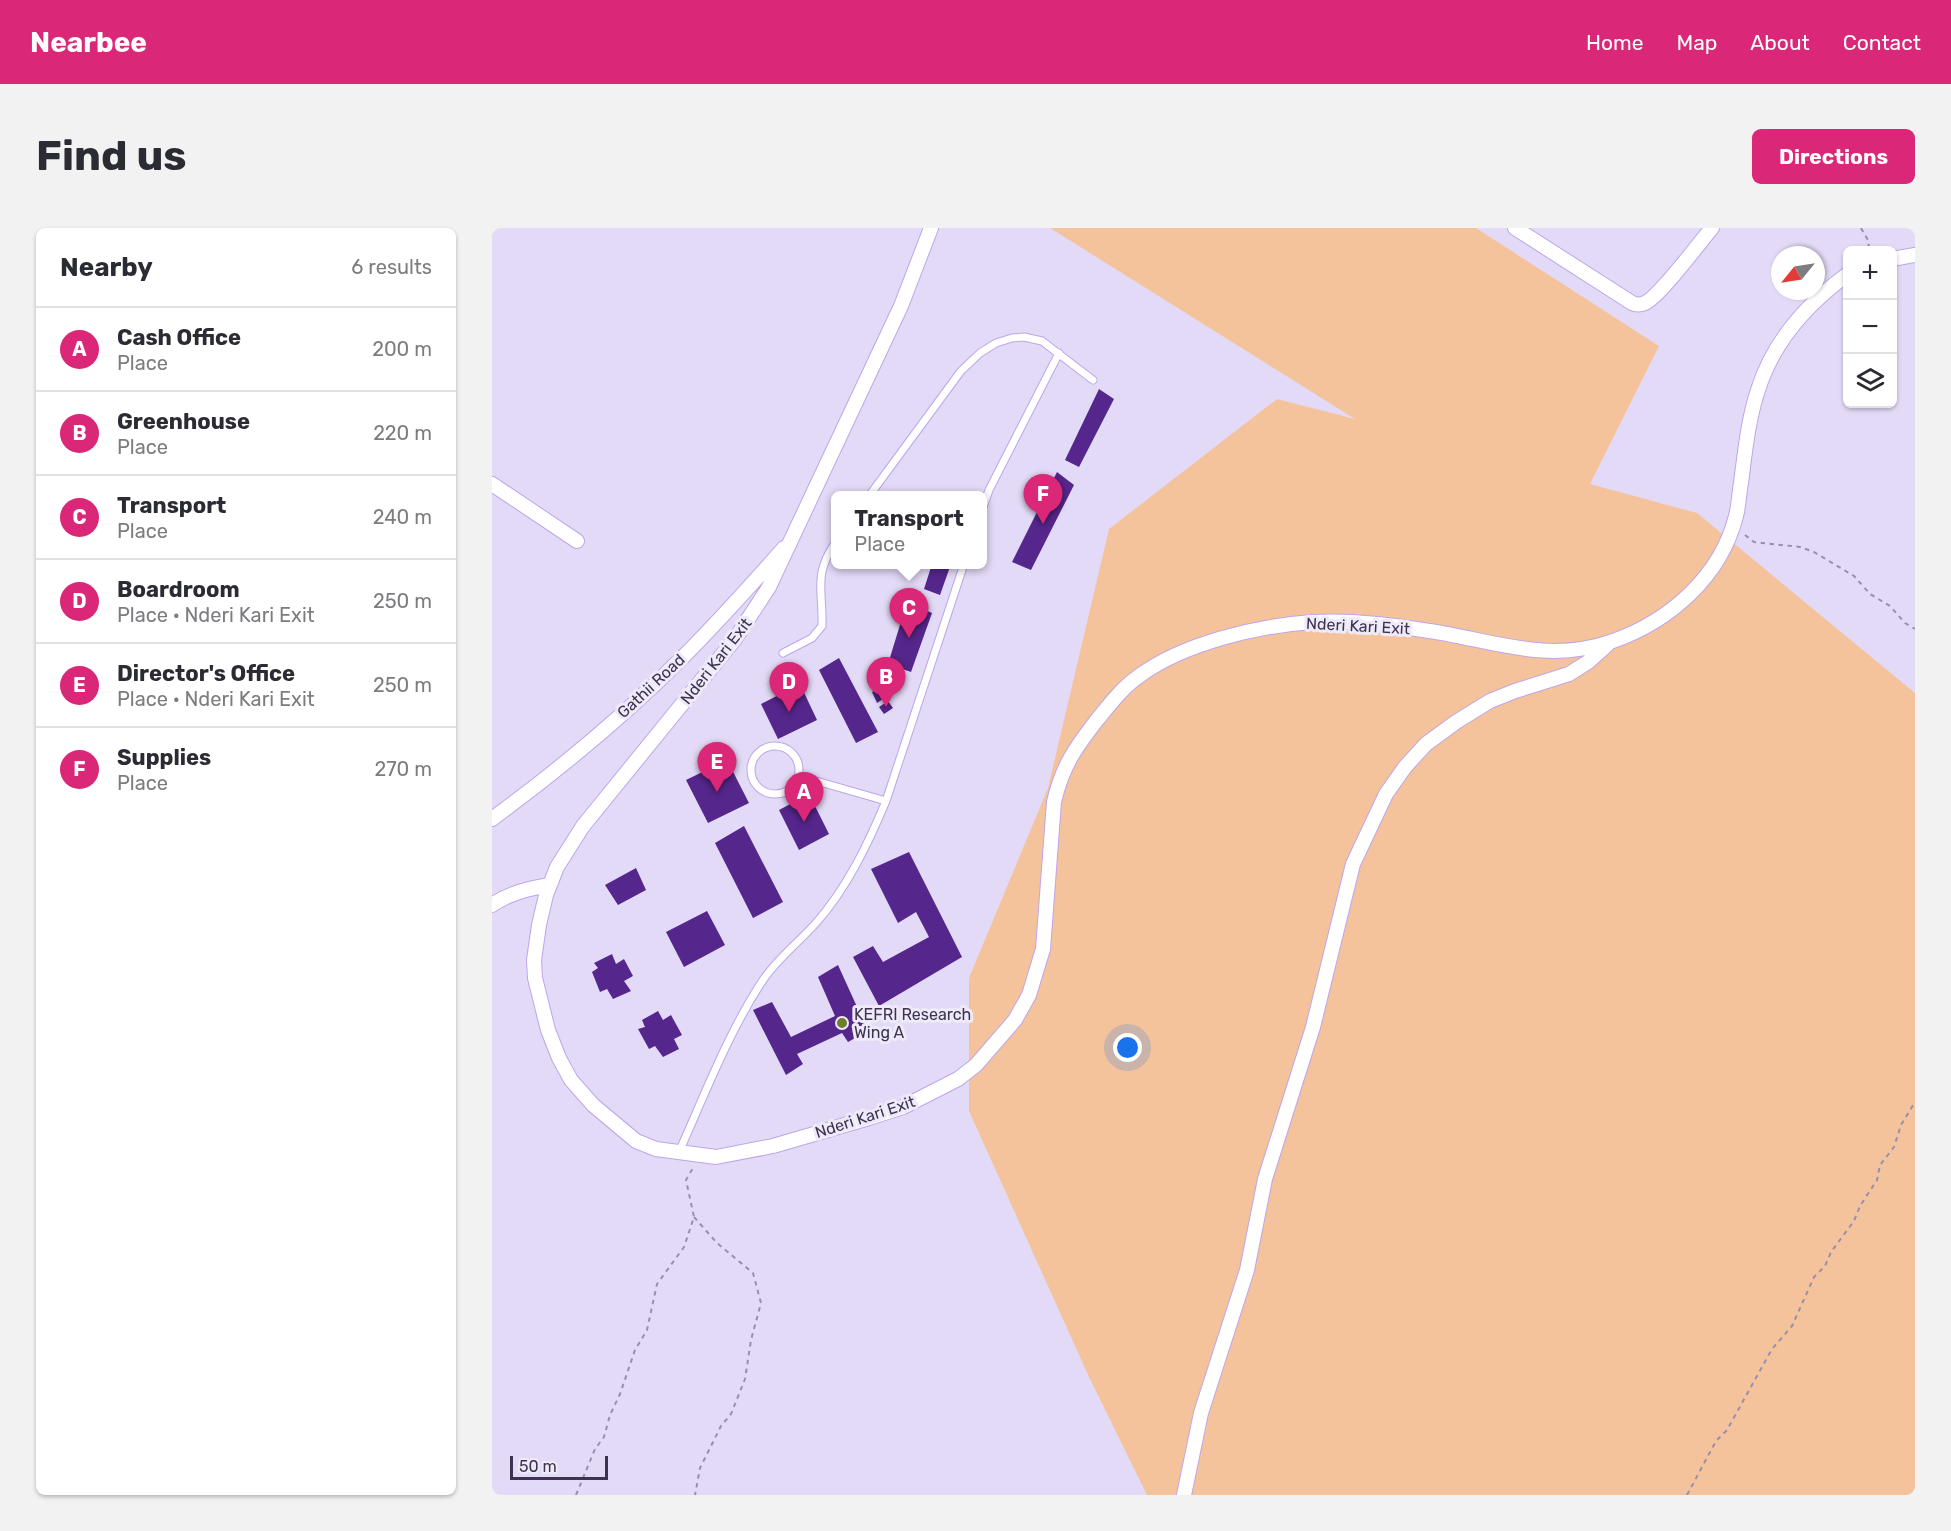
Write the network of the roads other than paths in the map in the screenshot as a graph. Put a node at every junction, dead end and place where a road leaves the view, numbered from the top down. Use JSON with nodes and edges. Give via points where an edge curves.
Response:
{"nodes":[{"id":1,"x":931,"y":228,"type":"edge"},
{"id":2,"x":1515,"y":228,"type":"edge"},
{"id":3,"x":1712,"y":228,"type":"edge"},
{"id":4,"x":1915,"y":255,"type":"edge"},
{"id":5,"x":1897,"y":258,"type":"edge"},
{"id":6,"x":1843,"y":277,"type":"edge"},
{"id":7,"x":1059,"y":353,"type":"junction"},
{"id":8,"x":1093,"y":380,"type":"dead end"},
{"id":9,"x":492,"y":484,"type":"edge"},
{"id":10,"x":872,"y":491,"type":"edge"},
{"id":11,"x":987,"y":496,"type":"edge"},
{"id":12,"x":794,"y":537,"type":"junction"},
{"id":13,"x":577,"y":541,"type":"dead end"},
{"id":14,"x":831,"y":550,"type":"edge"},
{"id":15,"x":962,"y":569,"type":"edge"},
{"id":16,"x":1610,"y":642,"type":"junction"},
{"id":17,"x":783,"y":653,"type":"dead end"},
{"id":18,"x":799,"y":776,"type":"junction"},
{"id":19,"x":886,"y":801,"type":"junction"},
{"id":20,"x":492,"y":819,"type":"edge"},
{"id":21,"x":550,"y":885,"type":"junction"},
{"id":22,"x":492,"y":905,"type":"edge"},
{"id":23,"x":679,"y":1152,"type":"junction"},
{"id":24,"x":1184,"y":1495,"type":"edge"}],
"edges":[{"from":1,"to":12,"type":"street","name":"Nderi Kari Exit","via":[[901,306]]},
{"from":2,"to":3,"type":"street","via":[[1638,305],[1647,303]]},
{"from":4,"to":5,"type":"street"},
{"from":6,"to":16,"type":"street","name":"Nderi Kari Exit","via":[[1802,314],[1776,349],[1758,388],[1737,515],[1714,564],[1672,610],[1634,633]]},
{"from":7,"to":8,"type":"lane"},
{"from":7,"to":10,"type":"lane","via":[[1024,337],[996,343],[980,353],[961,372]]},
{"from":7,"to":11,"type":"lane"},
{"from":9,"to":13,"type":"street"},
{"from":12,"to":20,"type":"street","name":"Gathii Road","via":[[676,663],[596,736]]},
{"from":12,"to":21,"type":"street","name":"Nderi Kari Exit","via":[[753,614],[583,826]]},
{"from":14,"to":17,"type":"lane","via":[[823,562],[819,583],[822,626],[812,638]]},
{"from":15,"to":19,"type":"lane"},
{"from":16,"to":23,"type":"street","name":"Nderi Kari Exit","via":[[1552,652],[1521,650],[1424,630],[1313,622],[1234,636],[1161,662],[1136,677],[1116,697],[1076,747],[1059,779],[1043,949],[1029,995],[1015,1020],[976,1065],[958,1079],[903,1107],[773,1146],[735,1154],[700,1156]]},
{"from":16,"to":24,"type":"street","via":[[1569,674],[1490,701],[1456,722],[1405,766],[1382,802],[1353,864],[1313,1027],[1265,1179],[1247,1270],[1201,1413]]},
{"from":18,"to":18,"type":"lane","via":[[782,793],[766,792],[754,781],[752,764],[768,747],[785,748],[797,759]]},
{"from":18,"to":19,"type":"lane"},
{"from":19,"to":23,"type":"lane","via":[[871,838],[831,903],[765,977],[738,1020]]},
{"from":21,"to":22,"type":"street","via":[[501,898]]},
{"from":21,"to":23,"type":"street","name":"Nderi Kari Exit","via":[[539,925],[535,978],[548,1030],[560,1058],[571,1080],[617,1126],[636,1141]]}]}
